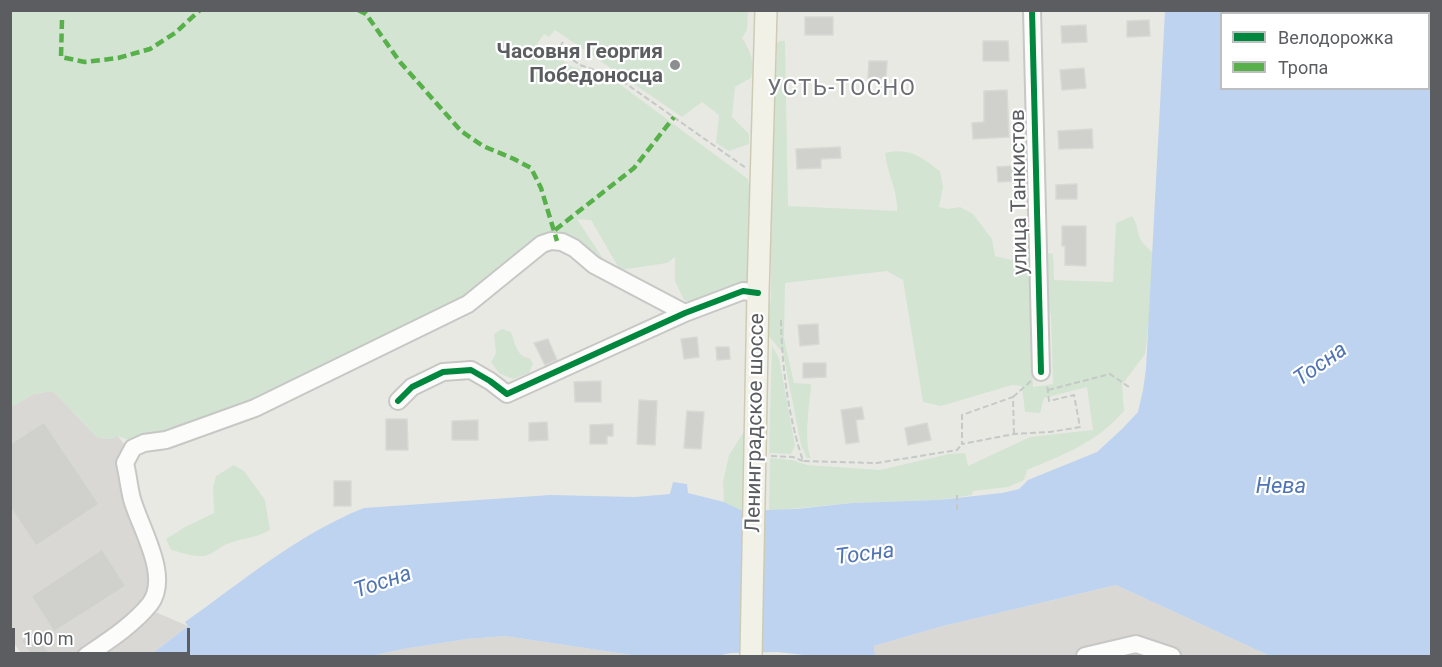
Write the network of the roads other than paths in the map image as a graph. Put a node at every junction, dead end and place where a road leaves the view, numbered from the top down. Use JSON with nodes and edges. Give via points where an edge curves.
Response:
{"nodes":[{"id":1,"x":766,"y":10,"type":"edge"},
{"id":2,"x":1032,"y":10,"type":"edge"},
{"id":3,"x":758,"y":293,"type":"junction"},
{"id":4,"x":686,"y":314,"type":"junction"},
{"id":5,"x":1041,"y":372,"type":"road end"},
{"id":6,"x":398,"y":401,"type":"dead end"},
{"id":7,"x":86,"y":657,"type":"edge"},
{"id":8,"x":751,"y":657,"type":"edge"},
{"id":9,"x":1085,"y":657,"type":"edge"},
{"id":10,"x":1172,"y":657,"type":"edge"}],
"edges":[{"from":1,"to":3,"type":"main road","name":"Ленинградское шоссе"},
{"from":2,"to":5,"type":"street","name":"улица Танкистов"},
{"from":3,"to":4,"type":"street","via":[[743,291]]},
{"from":3,"to":8,"type":"main road","name":"Ленинградское шоссе","via":[[760,458]]},
{"from":4,"to":6,"type":"street","via":[[507,394],[471,370],[443,372],[411,387]]},
{"from":4,"to":7,"type":"street","via":[[594,265],[574,248],[551,241],[536,248],[468,304],[440,318],[255,408],[133,448],[125,463],[158,584],[150,603],[122,631]]},
{"from":9,"to":10,"type":"street","via":[[1136,644]]}]}
